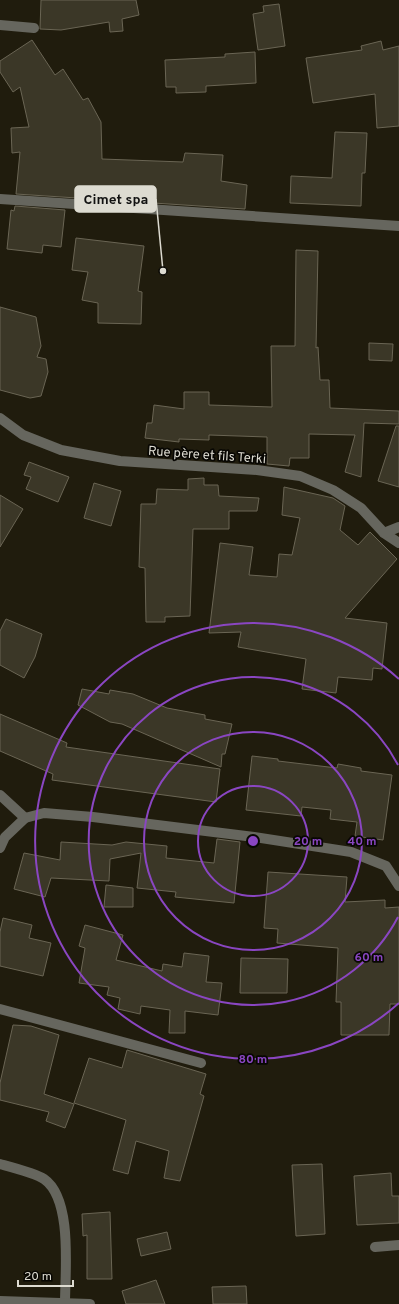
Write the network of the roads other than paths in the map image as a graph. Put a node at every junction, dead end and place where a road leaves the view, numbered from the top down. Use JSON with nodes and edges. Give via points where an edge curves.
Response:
{"nodes":[{"id":1,"x":0,"y":25,"type":"edge"},
{"id":2,"x":34,"y":28,"type":"dead end"},
{"id":3,"x":0,"y":199,"type":"edge"},
{"id":4,"x":399,"y":226,"type":"edge"},
{"id":5,"x":0,"y":418,"type":"edge"},
{"id":6,"x":399,"y":528,"type":"edge"},
{"id":7,"x":384,"y":532,"type":"junction"},
{"id":8,"x":399,"y":543,"type":"edge"},
{"id":9,"x":0,"y":795,"type":"edge"},
{"id":10,"x":25,"y":818,"type":"junction"},
{"id":11,"x":0,"y":848,"type":"edge"},
{"id":12,"x":399,"y":886,"type":"edge"},
{"id":13,"x":0,"y":1009,"type":"edge"},
{"id":14,"x":201,"y":1063,"type":"dead end"},
{"id":15,"x":0,"y":1164,"type":"edge"},
{"id":16,"x":399,"y":1246,"type":"edge"},
{"id":17,"x":375,"y":1248,"type":"dead end"},
{"id":18,"x":0,"y":1301,"type":"edge"},
{"id":19,"x":65,"y":1303,"type":"edge"},
{"id":20,"x":90,"y":1304,"type":"edge"}],
"edges":[{"from":1,"to":2,"type":"street"},
{"from":3,"to":4,"type":"street"},
{"from":5,"to":7,"type":"street","name":"Rue père et fils Terki","via":[[23,435],[61,450],[120,461],[257,470],[300,476],[333,490],[361,508]]},
{"from":6,"to":7,"type":"street"},
{"from":7,"to":8,"type":"street","name":"Rue père et fils Terki"},
{"from":9,"to":10,"type":"street"},
{"from":10,"to":11,"type":"street","via":[[5,837]]},
{"from":10,"to":12,"type":"street","via":[[44,813],[93,817],[351,852],[386,866]]},
{"from":13,"to":14,"type":"street"},
{"from":15,"to":19,"type":"street","via":[[44,1179],[57,1194],[64,1226]]},
{"from":16,"to":17,"type":"street"},
{"from":18,"to":19,"type":"street"},
{"from":19,"to":20,"type":"street"}]}
